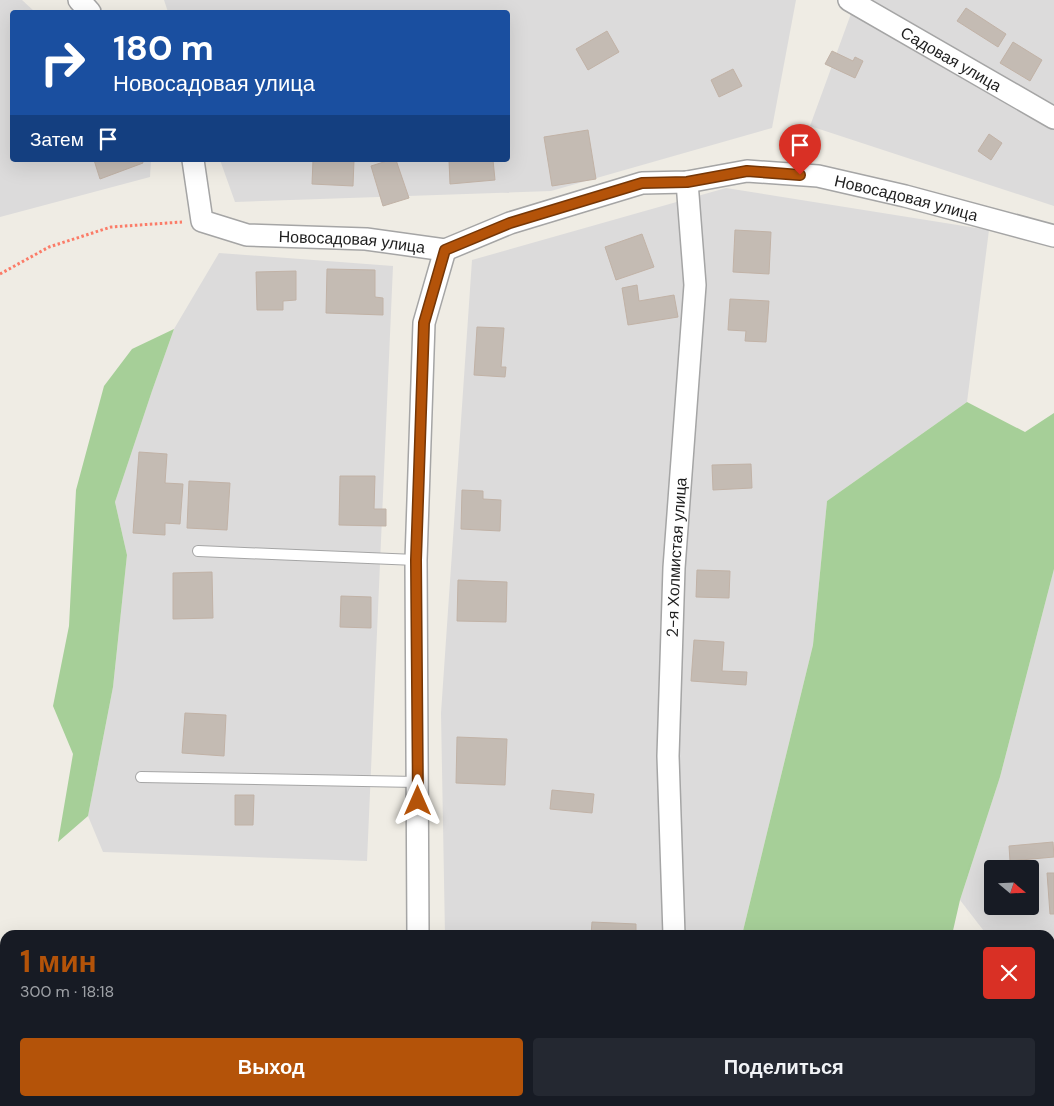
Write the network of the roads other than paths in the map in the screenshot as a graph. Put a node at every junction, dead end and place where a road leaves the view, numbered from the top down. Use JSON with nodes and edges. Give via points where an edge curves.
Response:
{"nodes":[{"id":1,"x":78,"y":0,"type":"edge"},
{"id":2,"x":849,"y":0,"type":"edge"},
{"id":3,"x":88,"y":10,"type":"edge"},
{"id":4,"x":1054,"y":118,"type":"edge"},
{"id":5,"x":193,"y":162,"type":"edge"},
{"id":6,"x":687,"y":182,"type":"junction"},
{"id":7,"x":1054,"y":236,"type":"edge"},
{"id":8,"x":445,"y":250,"type":"junction"},
{"id":9,"x":198,"y":550,"type":"dead end"},
{"id":10,"x":416,"y":560,"type":"junction"},
{"id":11,"x":141,"y":777,"type":"dead end"},
{"id":12,"x":417,"y":782,"type":"junction"},
{"id":13,"x":418,"y":930,"type":"edge"},
{"id":14,"x":674,"y":930,"type":"edge"}],
"edges":[{"from":1,"to":3,"type":"street"},
{"from":2,"to":4,"type":"street","name":"Садовая улица"},
{"from":5,"to":8,"type":"street","name":"Новосадовая улица","via":[[202,221],[248,235],[366,239]]},
{"from":6,"to":7,"type":"street","name":"Новосадовая улица","via":[[747,171],[818,176]]},
{"from":6,"to":8,"type":"street","name":"Новосадовая улица","via":[[642,183],[510,223]]},
{"from":6,"to":14,"type":"street","name":"2-я Холмистая улица","via":[[695,285],[674,568],[668,756]]},
{"from":8,"to":10,"type":"street","via":[[424,323]]},
{"from":9,"to":10,"type":"lane"},
{"from":10,"to":12,"type":"street"},
{"from":11,"to":12,"type":"lane"},
{"from":12,"to":13,"type":"street"}]}
